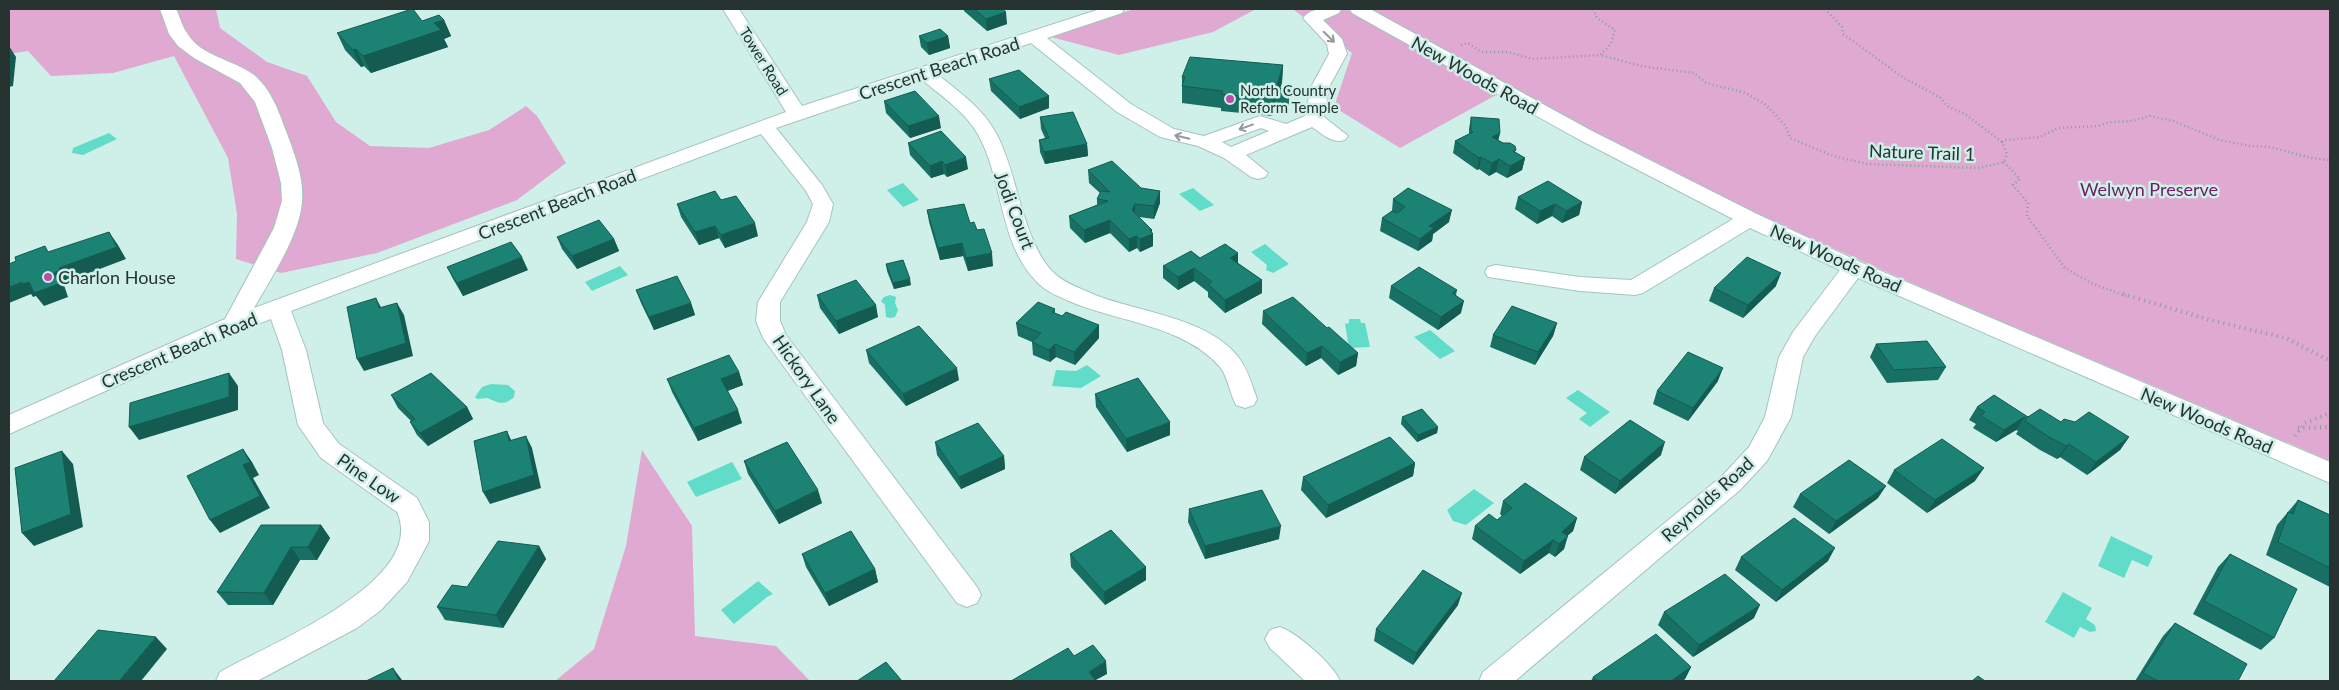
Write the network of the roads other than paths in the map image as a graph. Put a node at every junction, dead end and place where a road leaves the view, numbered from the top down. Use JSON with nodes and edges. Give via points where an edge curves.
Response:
{"nodes":[{"id":1,"x":168,"y":9,"type":"edge"},
{"id":2,"x":731,"y":9,"type":"edge"},
{"id":3,"x":1116,"y":9,"type":"edge"},
{"id":4,"x":1333,"y":9,"type":"edge"},
{"id":5,"x":1358,"y":9,"type":"edge"},
{"id":6,"x":1034,"y":36,"type":"junction"},
{"id":7,"x":924,"y":73,"type":"junction"},
{"id":8,"x":797,"y":114,"type":"junction"},
{"id":9,"x":1314,"y":119,"type":"junction"},
{"id":10,"x":765,"y":127,"type":"junction"},
{"id":11,"x":1287,"y":130,"type":"junction"},
{"id":12,"x":1338,"y":136,"type":"dead end"},
{"id":13,"x":1205,"y":142,"type":"junction"},
{"id":14,"x":1231,"y":154,"type":"junction"},
{"id":15,"x":1258,"y":173,"type":"dead end"},
{"id":16,"x":1749,"y":219,"type":"junction"},
{"id":17,"x":1854,"y":268,"type":"junction"},
{"id":18,"x":1496,"y":272,"type":"dead end"},
{"id":19,"x":278,"y":308,"type":"junction"},
{"id":20,"x":234,"y":324,"type":"junction"},
{"id":21,"x":1245,"y":399,"type":"dead end"},
{"id":22,"x":9,"y":425,"type":"edge"},
{"id":23,"x":2330,"y":473,"type":"edge"},
{"id":24,"x":967,"y":595,"type":"dead end"},
{"id":25,"x":1280,"y":639,"type":"dead end"},
{"id":26,"x":232,"y":681,"type":"edge"},
{"id":27,"x":1325,"y":681,"type":"edge"},
{"id":28,"x":1494,"y":681,"type":"edge"}],
"edges":[{"from":1,"to":20,"type":"street","via":[[178,34],[188,47],[239,73],[254,85],[272,119],[288,163],[290,212],[273,252]]},
{"from":2,"to":8,"type":"street","name":"Tower Road"},
{"from":3,"to":6,"type":"street","name":"Crescent Beach Road"},
{"from":4,"to":9,"type":"street","one_way":true,"via":[[1312,18],[1336,43],[1338,54],[1320,87]]},
{"from":5,"to":16,"type":"street","name":"New Woods Road","via":[[1585,135]]},
{"from":6,"to":7,"type":"street","name":"Crescent Beach Road"},
{"from":13,"to":6,"type":"street","one_way":true,"via":[[1167,133],[1124,108]]},
{"from":7,"to":8,"type":"street","name":"Crescent Beach Road"},
{"from":7,"to":21,"type":"street","name":"Jodi Court","via":[[964,106],[988,135],[1024,242],[1045,277],[1101,307],[1163,322],[1203,342],[1228,362]]},
{"from":8,"to":10,"type":"street","name":"Crescent Beach Road"},
{"from":9,"to":11,"type":"street"},
{"from":9,"to":12,"type":"street"},
{"from":10,"to":19,"type":"street","name":"Crescent Beach Road"},
{"from":10,"to":24,"type":"street","name":"Hickory Lane","via":[[815,189],[823,204],[818,222],[769,302],[768,321],[775,338]]},
{"from":11,"to":13,"type":"street","one_way":true,"via":[[1260,122]]},
{"from":11,"to":14,"type":"street"},
{"from":13,"to":14,"type":"street"},
{"from":14,"to":15,"type":"lane"},
{"from":16,"to":17,"type":"street","name":"New Woods Road"},
{"from":16,"to":18,"type":"street","via":[[1635,288]]},
{"from":17,"to":23,"type":"street","name":"New Woods Road"},
{"from":17,"to":28,"type":"street","name":"Reynolds Road","via":[[1805,332],[1791,357],[1778,417],[1758,454],[1731,483]]},
{"from":19,"to":20,"type":"street","name":"Crescent Beach Road"},
{"from":19,"to":26,"type":"street","name":"Pine Low","via":[[294,350],[311,425],[330,451],[408,504],[415,522],[415,541],[397,574],[371,602],[347,619]]},
{"from":20,"to":22,"type":"street","name":"Crescent Beach Road"},
{"from":25,"to":27,"type":"street"}]}
